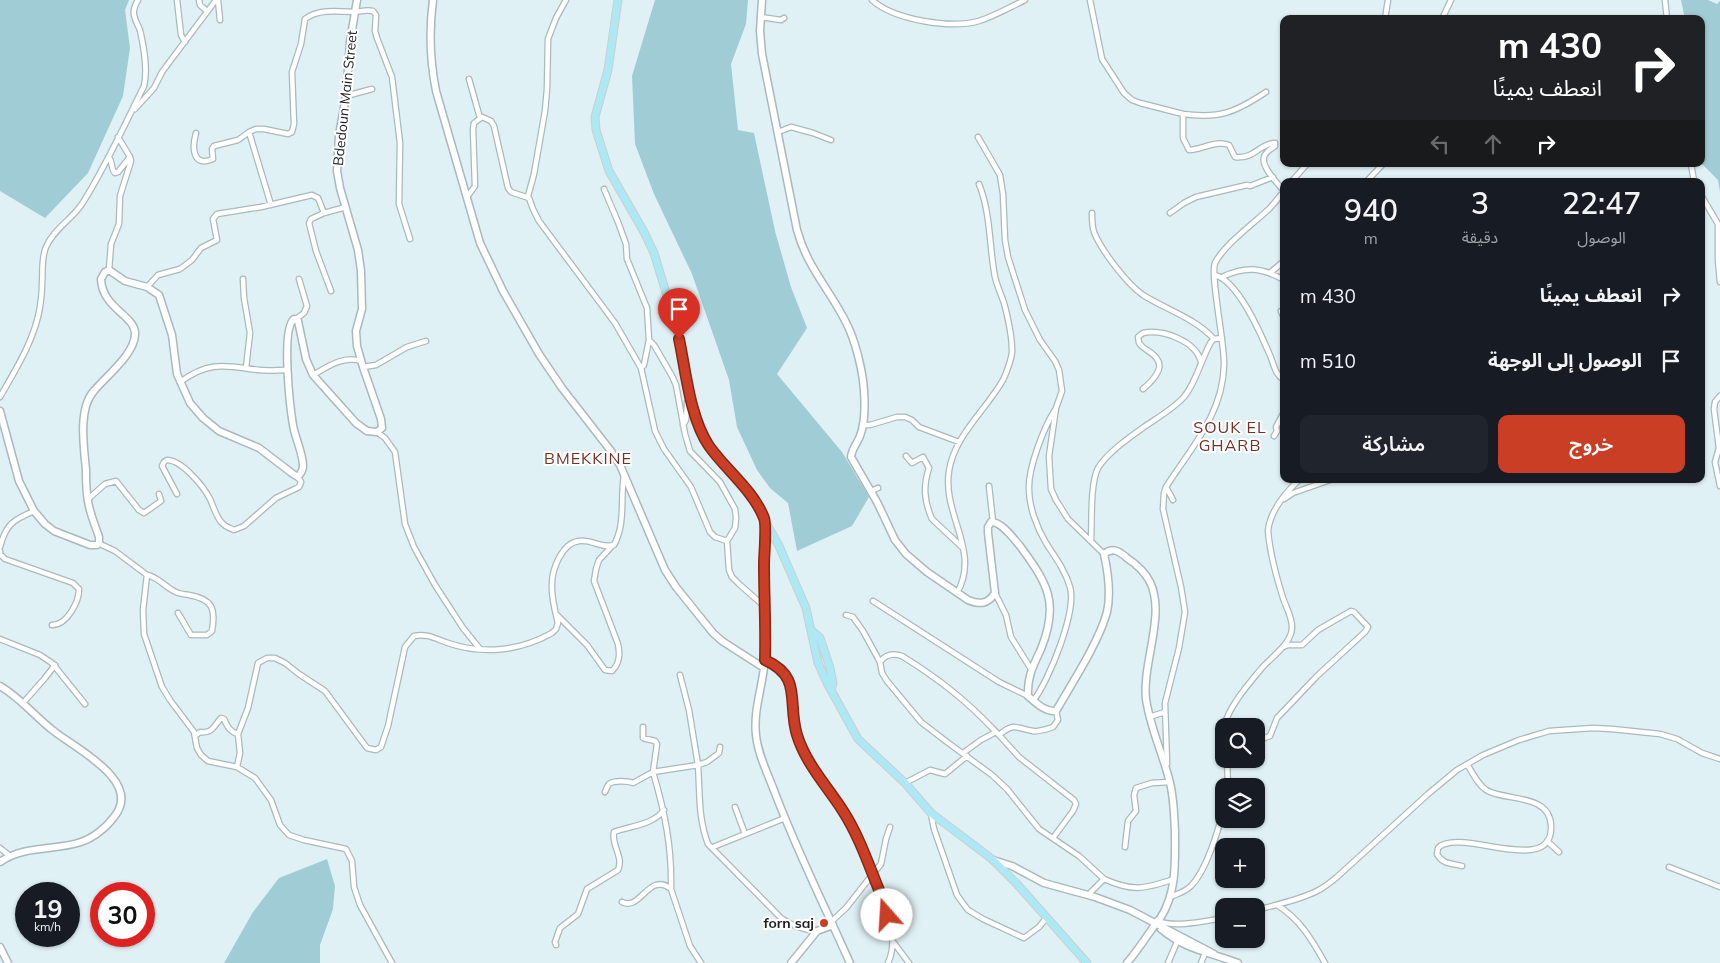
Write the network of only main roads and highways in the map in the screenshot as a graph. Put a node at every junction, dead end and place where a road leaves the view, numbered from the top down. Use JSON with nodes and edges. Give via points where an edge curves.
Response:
{"nodes":[{"id":1,"x":357,"y":0,"type":"edge"},
{"id":2,"x":433,"y":0,"type":"edge"},
{"id":3,"x":618,"y":0,"type":"edge"},
{"id":4,"x":762,"y":0,"type":"edge"},
{"id":5,"x":0,"y":411,"type":"edge"},
{"id":6,"x":765,"y":520,"type":"junction"},
{"id":7,"x":812,"y":631,"type":"junction"},
{"id":8,"x":826,"y":658,"type":"junction"},
{"id":9,"x":817,"y":661,"type":"junction"},
{"id":10,"x":764,"y":668,"type":"junction"},
{"id":11,"x":0,"y":686,"type":"edge"},
{"id":12,"x":832,"y":690,"type":"junction"},
{"id":13,"x":992,"y":859,"type":"junction"},
{"id":14,"x":0,"y":862,"type":"edge"},
{"id":15,"x":1156,"y":922,"type":"junction"},
{"id":16,"x":832,"y":923,"type":"junction"},
{"id":17,"x":0,"y":947,"type":"edge"},
{"id":18,"x":1214,"y":954,"type":"junction"},
{"id":19,"x":8,"y":963,"type":"edge"},
{"id":20,"x":791,"y":963,"type":"edge"},
{"id":21,"x":850,"y":963,"type":"edge"},
{"id":22,"x":1087,"y":963,"type":"edge"},
{"id":23,"x":1127,"y":963,"type":"edge"},
{"id":24,"x":1238,"y":963,"type":"edge"}],
"edges":[{"from":1,"to":5,"type":"main road","name":"Bdedoun Main Street","via":[[337,171],[361,271],[362,309],[356,331],[357,346],[382,428],[377,432],[367,431],[356,423],[313,375],[296,319],[291,322],[289,330],[287,370],[293,424],[303,464],[298,476],[286,470],[259,448],[208,424],[190,403],[180,382],[172,335],[156,292],[124,281],[109,270],[101,278],[103,291],[112,305],[131,322],[135,335],[128,351],[87,403],[83,430],[87,500],[99,537],[98,544],[90,545],[54,531],[34,511],[19,481]]},
{"from":2,"to":10,"type":"main road","via":[[433,74],[480,243],[521,324],[555,379],[611,450],[665,570],[676,587],[713,633]]},
{"from":3,"to":6,"type":"main road","via":[[596,130],[609,171],[654,253],[677,329],[701,430],[708,445],[747,491]]},
{"from":4,"to":15,"type":"main road","via":[[762,54],[801,244],[808,262],[850,332],[864,390],[863,425],[851,457],[895,540],[906,554],[957,593],[982,604],[995,593],[988,527],[993,522],[1001,526],[1017,543],[1047,588],[1050,605],[1048,630],[1028,679],[1031,699],[1047,710],[1056,711],[1102,625],[1108,594],[1104,554],[1117,550],[1150,581],[1154,591],[1155,625],[1146,684],[1149,717],[1170,782],[1175,862],[1170,897]]},
{"from":6,"to":7,"type":"main road","via":[[796,581]]},
{"from":6,"to":10,"type":"main road"},
{"from":7,"to":8,"type":"main road","via":[[820,638]]},
{"from":7,"to":9,"type":"main road"},
{"from":8,"to":9,"type":"main road"},
{"from":8,"to":12,"type":"main road","via":[[834,682]]},
{"from":9,"to":12,"type":"main road"},
{"from":10,"to":16,"type":"main road","via":[[757,703],[756,736],[760,752],[785,818]]},
{"from":11,"to":14,"type":"main road","via":[[108,773],[118,785],[122,799],[119,810],[108,824],[81,842],[29,850]]},
{"from":12,"to":13,"type":"main road","via":[[858,739],[905,783],[931,813]]},
{"from":13,"to":15,"type":"main road","via":[[1038,881],[1130,910]]},
{"from":13,"to":22,"type":"main road"},
{"from":15,"to":18,"type":"main road"},
{"from":15,"to":18,"type":"main road","via":[[1177,942]]},
{"from":15,"to":23,"type":"main road"},
{"from":16,"to":20,"type":"main road","via":[[816,932]]},
{"from":16,"to":21,"type":"main road"},
{"from":17,"to":19,"type":"main road"},
{"from":18,"to":24,"type":"main road"}]}
